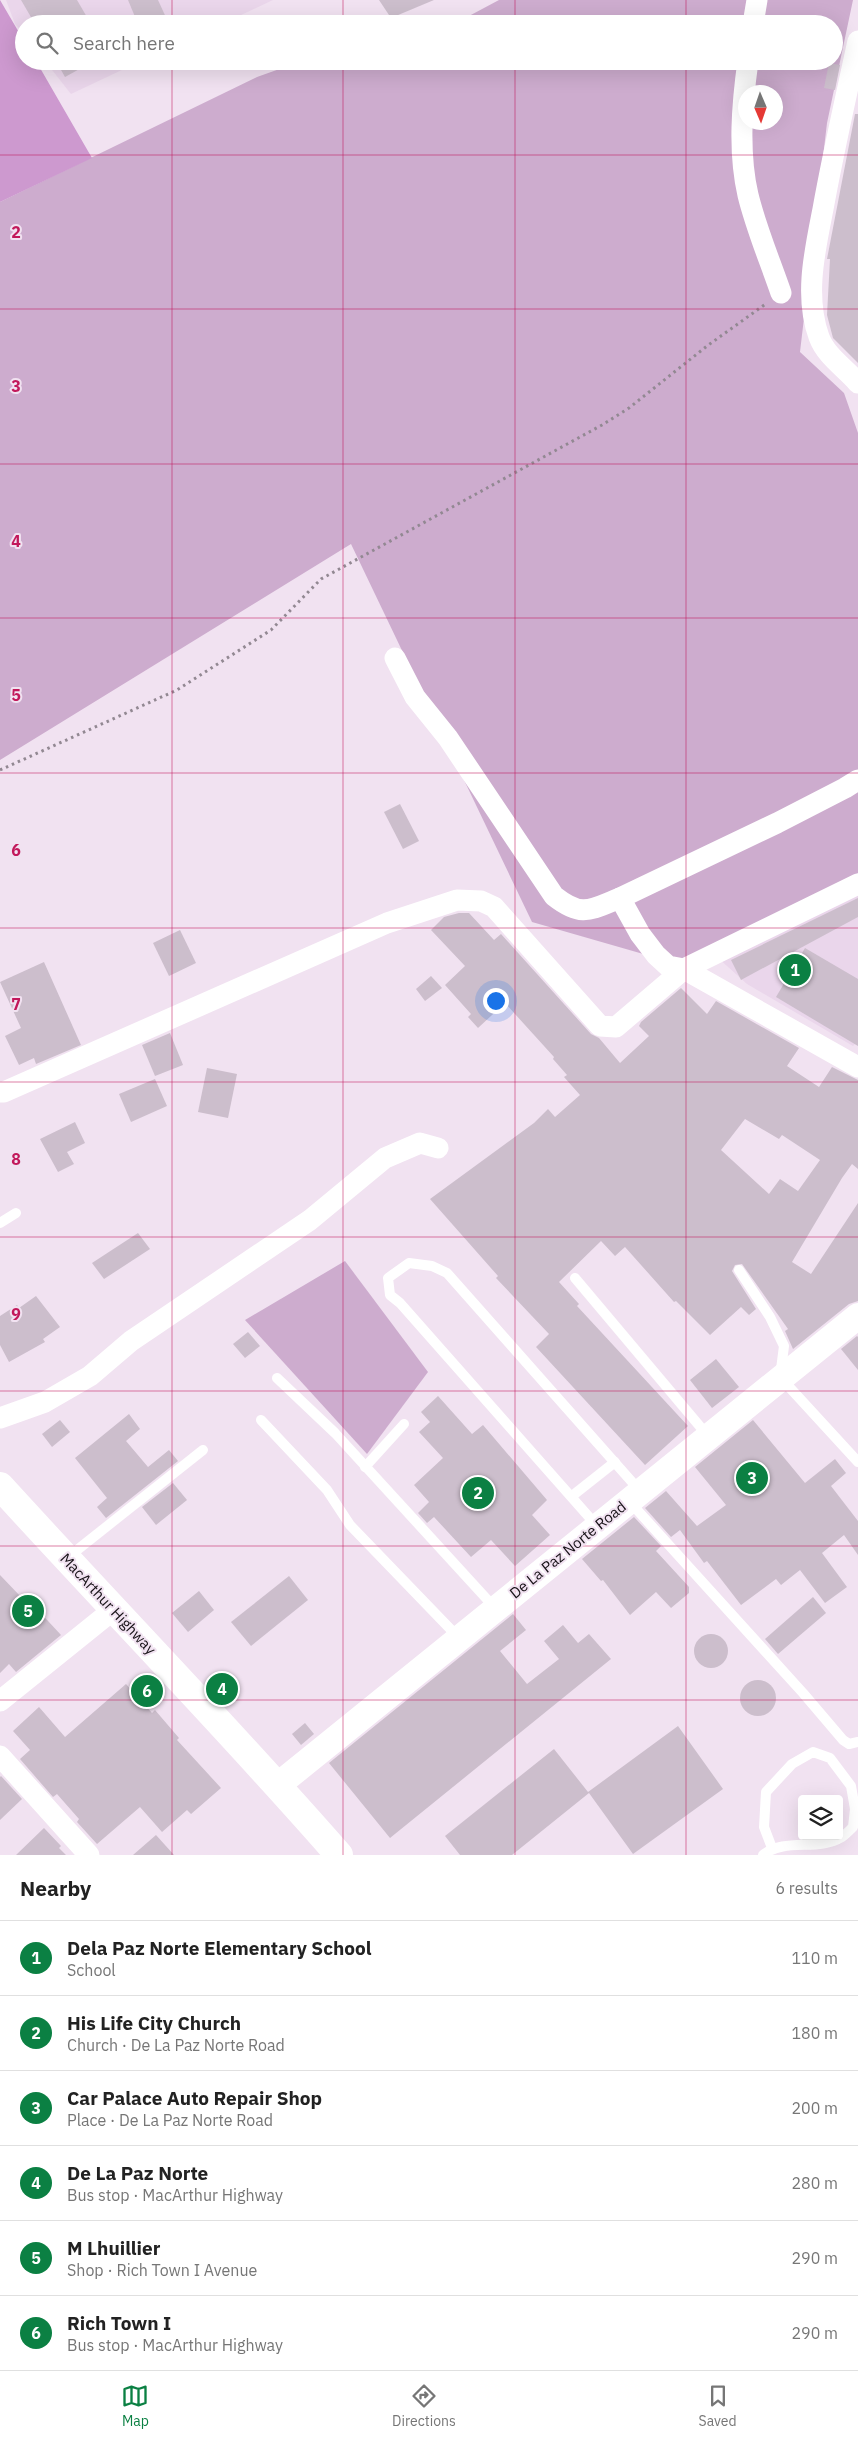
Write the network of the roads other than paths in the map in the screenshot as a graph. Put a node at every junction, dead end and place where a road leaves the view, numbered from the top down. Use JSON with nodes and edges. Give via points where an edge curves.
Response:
{"nodes":[{"id":1,"x":757,"y":0,"type":"edge"},
{"id":2,"x":754,"y":15,"type":"edge"},
{"id":3,"x":858,"y":41,"type":"edge"},
{"id":4,"x":747,"y":70,"type":"edge"},
{"id":5,"x":780,"y":293,"type":"road end"},
{"id":6,"x":858,"y":383,"type":"edge"},
{"id":7,"x":395,"y":658,"type":"dead end"},
{"id":8,"x":858,"y":780,"type":"edge"},
{"id":9,"x":858,"y":884,"type":"edge"},
{"id":10,"x":620,"y":898,"type":"junction"},
{"id":11,"x":684,"y":969,"type":"junction"},
{"id":12,"x":858,"y":1067,"type":"edge"},
{"id":13,"x":0,"y":1092,"type":"edge"},
{"id":14,"x":438,"y":1148,"type":"dead end"},
{"id":15,"x":16,"y":1213,"type":"dead end"},
{"id":16,"x":0,"y":1223,"type":"edge"},
{"id":17,"x":739,"y":1270,"type":"dead end"},
{"id":18,"x":575,"y":1278,"type":"dead end"},
{"id":19,"x":858,"y":1316,"type":"edge"},
{"id":20,"x":780,"y":1377,"type":"junction"},
{"id":21,"x":277,"y":1378,"type":"dead end"},
{"id":22,"x":0,"y":1418,"type":"edge"},
{"id":23,"x":262,"y":1420,"type":"dead end"},
{"id":24,"x":404,"y":1424,"type":"dead end"},
{"id":25,"x":709,"y":1436,"type":"junction"},
{"id":26,"x":203,"y":1450,"type":"dead end"},
{"id":27,"x":615,"y":1462,"type":"junction"},
{"id":28,"x":858,"y":1462,"type":"edge"},
{"id":29,"x":365,"y":1466,"type":"junction"},
{"id":30,"x":0,"y":1486,"type":"edge"},
{"id":31,"x":635,"y":1495,"type":"junction"},
{"id":32,"x":572,"y":1496,"type":"junction"},
{"id":33,"x":598,"y":1526,"type":"junction"},
{"id":34,"x":66,"y":1559,"type":"junction"},
{"id":35,"x":495,"y":1608,"type":"junction"},
{"id":36,"x":113,"y":1610,"type":"junction"},
{"id":37,"x":459,"y":1638,"type":"junction"},
{"id":38,"x":0,"y":1701,"type":"edge"},
{"id":39,"x":858,"y":1742,"type":"edge"},
{"id":40,"x":0,"y":1756,"type":"edge"},
{"id":41,"x":278,"y":1785,"type":"junction"},
{"id":42,"x":772,"y":1848,"type":"junction"},
{"id":43,"x":88,"y":1855,"type":"edge"},
{"id":44,"x":339,"y":1855,"type":"edge"},
{"id":45,"x":763,"y":1855,"type":"edge"}],
"edges":[{"from":1,"to":2,"type":"street"},
{"from":3,"to":6,"type":"street","via":[[828,180],[812,287],[819,338]]},
{"from":4,"to":5,"type":"street","via":[[742,154],[748,194]]},
{"from":7,"to":10,"type":"street","via":[[415,697],[448,738],[554,896],[574,909],[587,911]]},
{"from":8,"to":10,"type":"street","via":[[777,823]]},
{"from":9,"to":11,"type":"street"},
{"from":10,"to":11,"type":"street","via":[[656,955],[668,966]]},
{"from":11,"to":12,"type":"street"},
{"from":11,"to":13,"type":"street","via":[[616,1027],[600,1026],[494,907],[457,900],[387,923]]},
{"from":14,"to":22,"type":"street","via":[[420,1143],[385,1158],[310,1220],[131,1341],[90,1376],[44,1402]]},
{"from":15,"to":16,"type":"lane"},
{"from":17,"to":20,"type":"lane","via":[[770,1317],[784,1346]]},
{"from":18,"to":25,"type":"lane"},
{"from":19,"to":20,"type":"street","name":"De La Paz Norte Road"},
{"from":20,"to":25,"type":"street","name":"De La Paz Norte Road"},
{"from":20,"to":28,"type":"lane"},
{"from":21,"to":29,"type":"lane"},
{"from":23,"to":37,"type":"lane","via":[[327,1490],[350,1525]]},
{"from":24,"to":29,"type":"lane"},
{"from":25,"to":31,"type":"street","name":"De La Paz Norte Road"},
{"from":26,"to":34,"type":"lane"},
{"from":27,"to":31,"type":"lane"},
{"from":27,"to":32,"type":"lane"},
{"from":27,"to":32,"type":"lane","via":[[447,1273],[432,1266],[409,1263],[388,1278],[390,1294]]},
{"from":29,"to":35,"type":"lane"},
{"from":30,"to":34,"type":"highway","name":"MacArthur Highway"},
{"from":31,"to":33,"type":"street","name":"De La Paz Norte Road"},
{"from":31,"to":39,"type":"lane","via":[[843,1740],[849,1744]]},
{"from":32,"to":33,"type":"lane"},
{"from":33,"to":35,"type":"street","name":"De La Paz Norte Road"},
{"from":34,"to":36,"type":"highway","name":"MacArthur Highway"},
{"from":35,"to":37,"type":"street","name":"De La Paz Norte Road"},
{"from":36,"to":38,"type":"street"},
{"from":36,"to":41,"type":"highway","name":"MacArthur Highway"},
{"from":37,"to":41,"type":"street","name":"De La Paz Norte Road"},
{"from":40,"to":43,"type":"street"},
{"from":41,"to":44,"type":"highway","name":"MacArthur Highway"},
{"from":42,"to":42,"type":"lane","via":[[841,1838],[854,1827],[856,1809],[852,1786],[830,1758],[813,1752],[803,1756],[766,1792],[764,1827]]},
{"from":42,"to":45,"type":"lane"}]}
